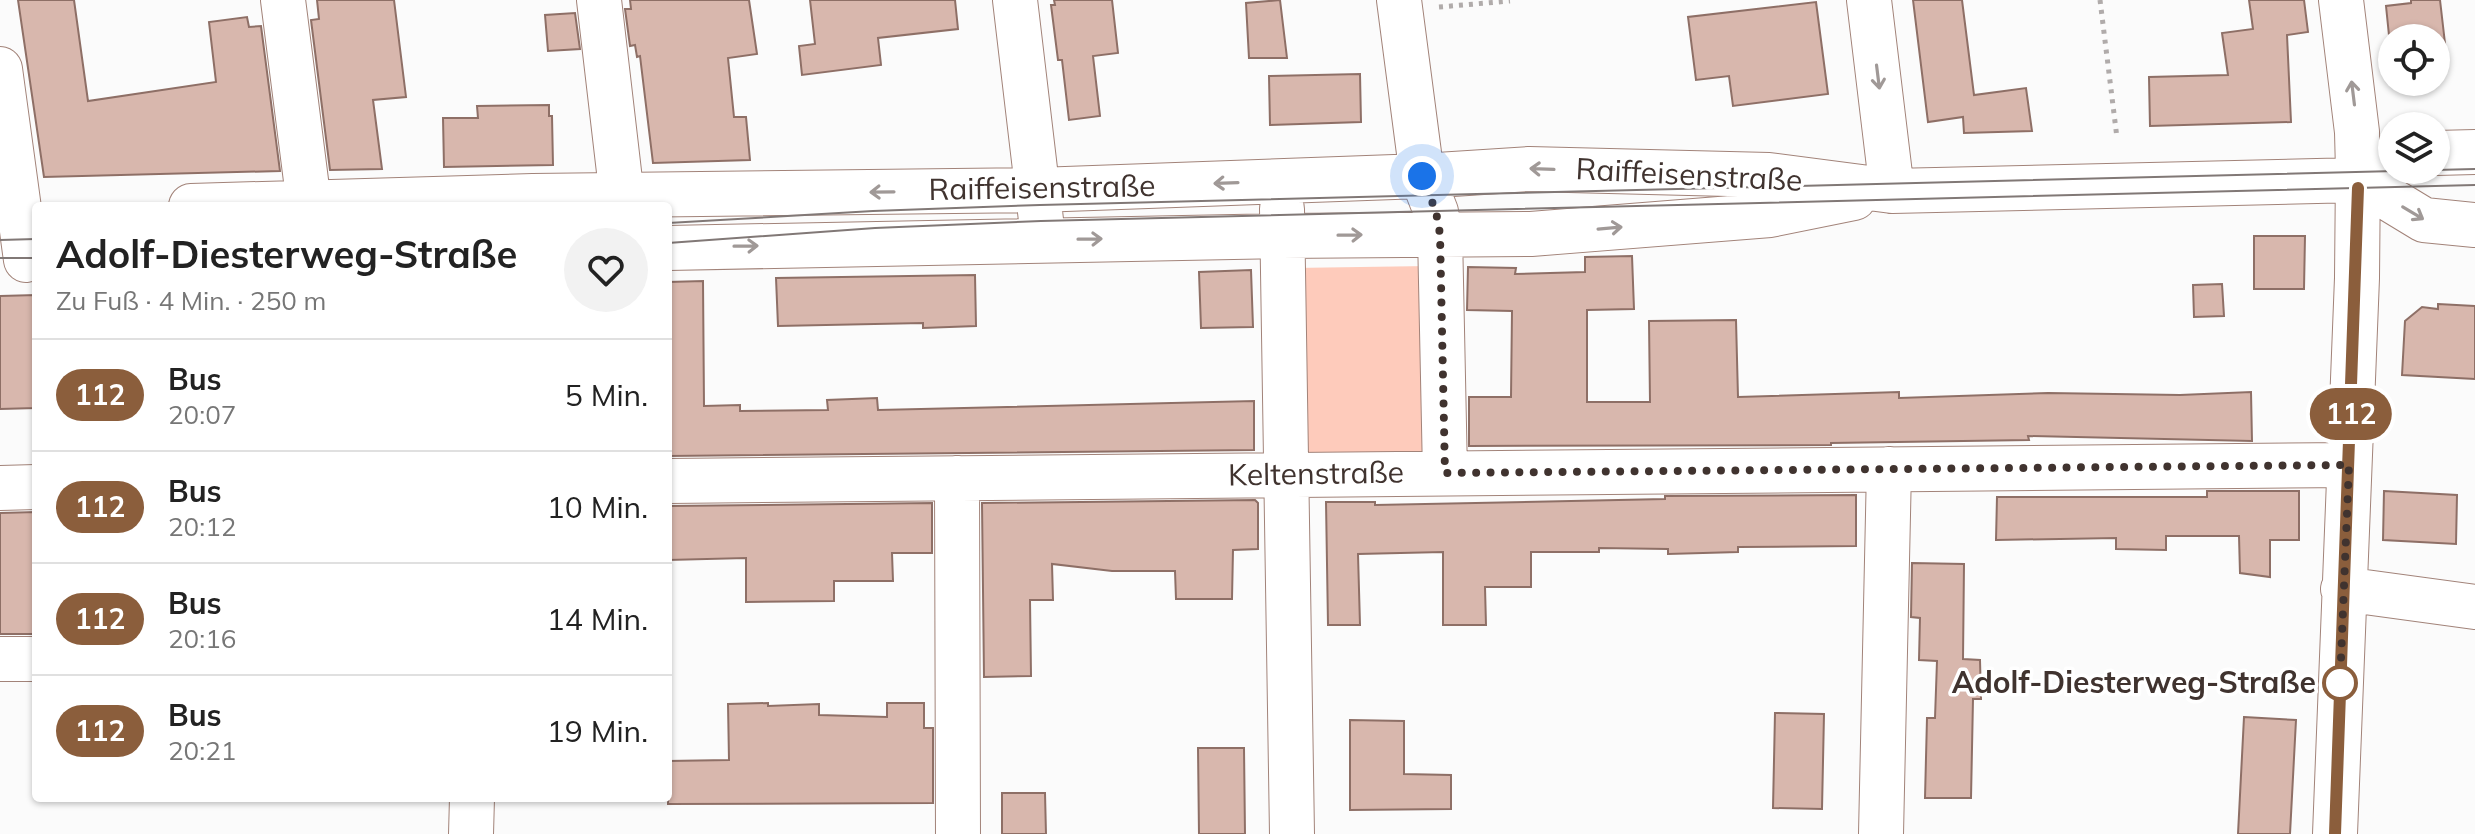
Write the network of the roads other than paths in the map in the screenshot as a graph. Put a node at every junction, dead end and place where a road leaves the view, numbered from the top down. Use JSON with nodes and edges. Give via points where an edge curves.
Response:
{"nodes":[{"id":1,"x":283,"y":0,"type":"edge"},
{"id":2,"x":599,"y":0,"type":"edge"},
{"id":3,"x":1015,"y":0,"type":"edge"},
{"id":4,"x":1869,"y":0,"type":"edge"},
{"id":5,"x":2341,"y":0,"type":"edge"},
{"id":6,"x":1400,"y":5,"type":"edge"},
{"id":7,"x":0,"y":69,"type":"edge"},
{"id":8,"x":2475,"y":152,"type":"edge"},
{"id":9,"x":2450,"y":153,"type":"edge"},
{"id":10,"x":1422,"y":176,"type":"junction"},
{"id":11,"x":2367,"y":176,"type":"edge"},
{"id":12,"x":1281,"y":181,"type":"junction"},
{"id":13,"x":1038,"y":190,"type":"junction"},
{"id":14,"x":1892,"y":191,"type":"junction"},
{"id":15,"x":623,"y":201,"type":"edge"},
{"id":16,"x":309,"y":202,"type":"edge"},
{"id":17,"x":518,"y":202,"type":"edge"},
{"id":18,"x":19,"y":212,"type":"edge"},
{"id":19,"x":2475,"y":225,"type":"edge"},
{"id":20,"x":1440,"y":234,"type":"junction"},
{"id":21,"x":1281,"y":236,"type":"junction"},
{"id":22,"x":1042,"y":240,"type":"junction"},
{"id":23,"x":672,"y":248,"type":"edge"},
{"id":24,"x":21,"y":260,"type":"edge"},
{"id":25,"x":2349,"y":465,"type":"junction"},
{"id":26,"x":1889,"y":469,"type":"junction"},
{"id":27,"x":1445,"y":473,"type":"junction"},
{"id":28,"x":1285,"y":475,"type":"junction"},
{"id":29,"x":957,"y":478,"type":"junction"},
{"id":30,"x":672,"y":481,"type":"edge"},
{"id":31,"x":32,"y":487,"type":"edge"},
{"id":32,"x":0,"y":488,"type":"edge"},
{"id":33,"x":2343,"y":589,"type":"junction"},
{"id":34,"x":2475,"y":607,"type":"edge"},
{"id":35,"x":0,"y":659,"type":"edge"},
{"id":36,"x":32,"y":659,"type":"edge"},
{"id":37,"x":472,"y":802,"type":"edge"},
{"id":38,"x":471,"y":834,"type":"edge"},
{"id":39,"x":958,"y":834,"type":"edge"},
{"id":40,"x":1292,"y":834,"type":"edge"},
{"id":41,"x":1881,"y":834,"type":"edge"},
{"id":42,"x":2335,"y":834,"type":"edge"}],
"edges":[{"from":1,"to":16,"type":"street"},
{"from":2,"to":15,"type":"street"},
{"from":3,"to":13,"type":"street"},
{"from":4,"to":14,"type":"street","one_way":true},
{"from":11,"to":5,"type":"street","one_way":true},
{"from":6,"to":10,"type":"street"},
{"from":7,"to":18,"type":"street"},
{"from":8,"to":9,"type":"street"},
{"from":10,"to":12,"type":"street","name":"Raiffeisenstraße"},
{"from":14,"to":10,"type":"street","name":"Raiffeisenstraße","one_way":true,"via":[[1769,175],[1529,169]]},
{"from":10,"to":20,"type":"street"},
{"from":11,"to":14,"type":"street","name":"Raiffeisenstraße"},
{"from":11,"to":19,"type":"street","one_way":true,"via":[[2424,220]]},
{"from":11,"to":25,"type":"street"},
{"from":12,"to":13,"type":"street","name":"Raiffeisenstraße","one_way":true},
{"from":12,"to":21,"type":"street"},
{"from":13,"to":15,"type":"street","name":"Raiffeisenstraße","one_way":true},
{"from":13,"to":22,"type":"street"},
{"from":20,"to":14,"type":"street","name":"Raiffeisenstraße","one_way":true,"via":[[1531,234],[1770,215]]},
{"from":15,"to":17,"type":"street","name":"Raiffeisenstraße"},
{"from":18,"to":24,"type":"street"},
{"from":21,"to":20,"type":"street","name":"Raiffeisenstraße","one_way":true},
{"from":20,"to":27,"type":"street"},
{"from":22,"to":21,"type":"street","name":"Raiffeisenstraße","one_way":true},
{"from":21,"to":28,"type":"street"},
{"from":23,"to":22,"type":"street","name":"Raiffeisenstraße","one_way":true},
{"from":25,"to":26,"type":"street","name":"Keltenstraße"},
{"from":25,"to":33,"type":"street"},
{"from":26,"to":27,"type":"street","name":"Keltenstraße"},
{"from":26,"to":41,"type":"street"},
{"from":27,"to":28,"type":"street","name":"Keltenstraße"},
{"from":28,"to":29,"type":"street","name":"Keltenstraße"},
{"from":28,"to":40,"type":"street"},
{"from":29,"to":30,"type":"street","name":"Keltenstraße"},
{"from":29,"to":39,"type":"street"},
{"from":31,"to":32,"type":"street"},
{"from":33,"to":34,"type":"street"},
{"from":33,"to":42,"type":"street"},
{"from":35,"to":36,"type":"street"},
{"from":37,"to":38,"type":"street"}]}
